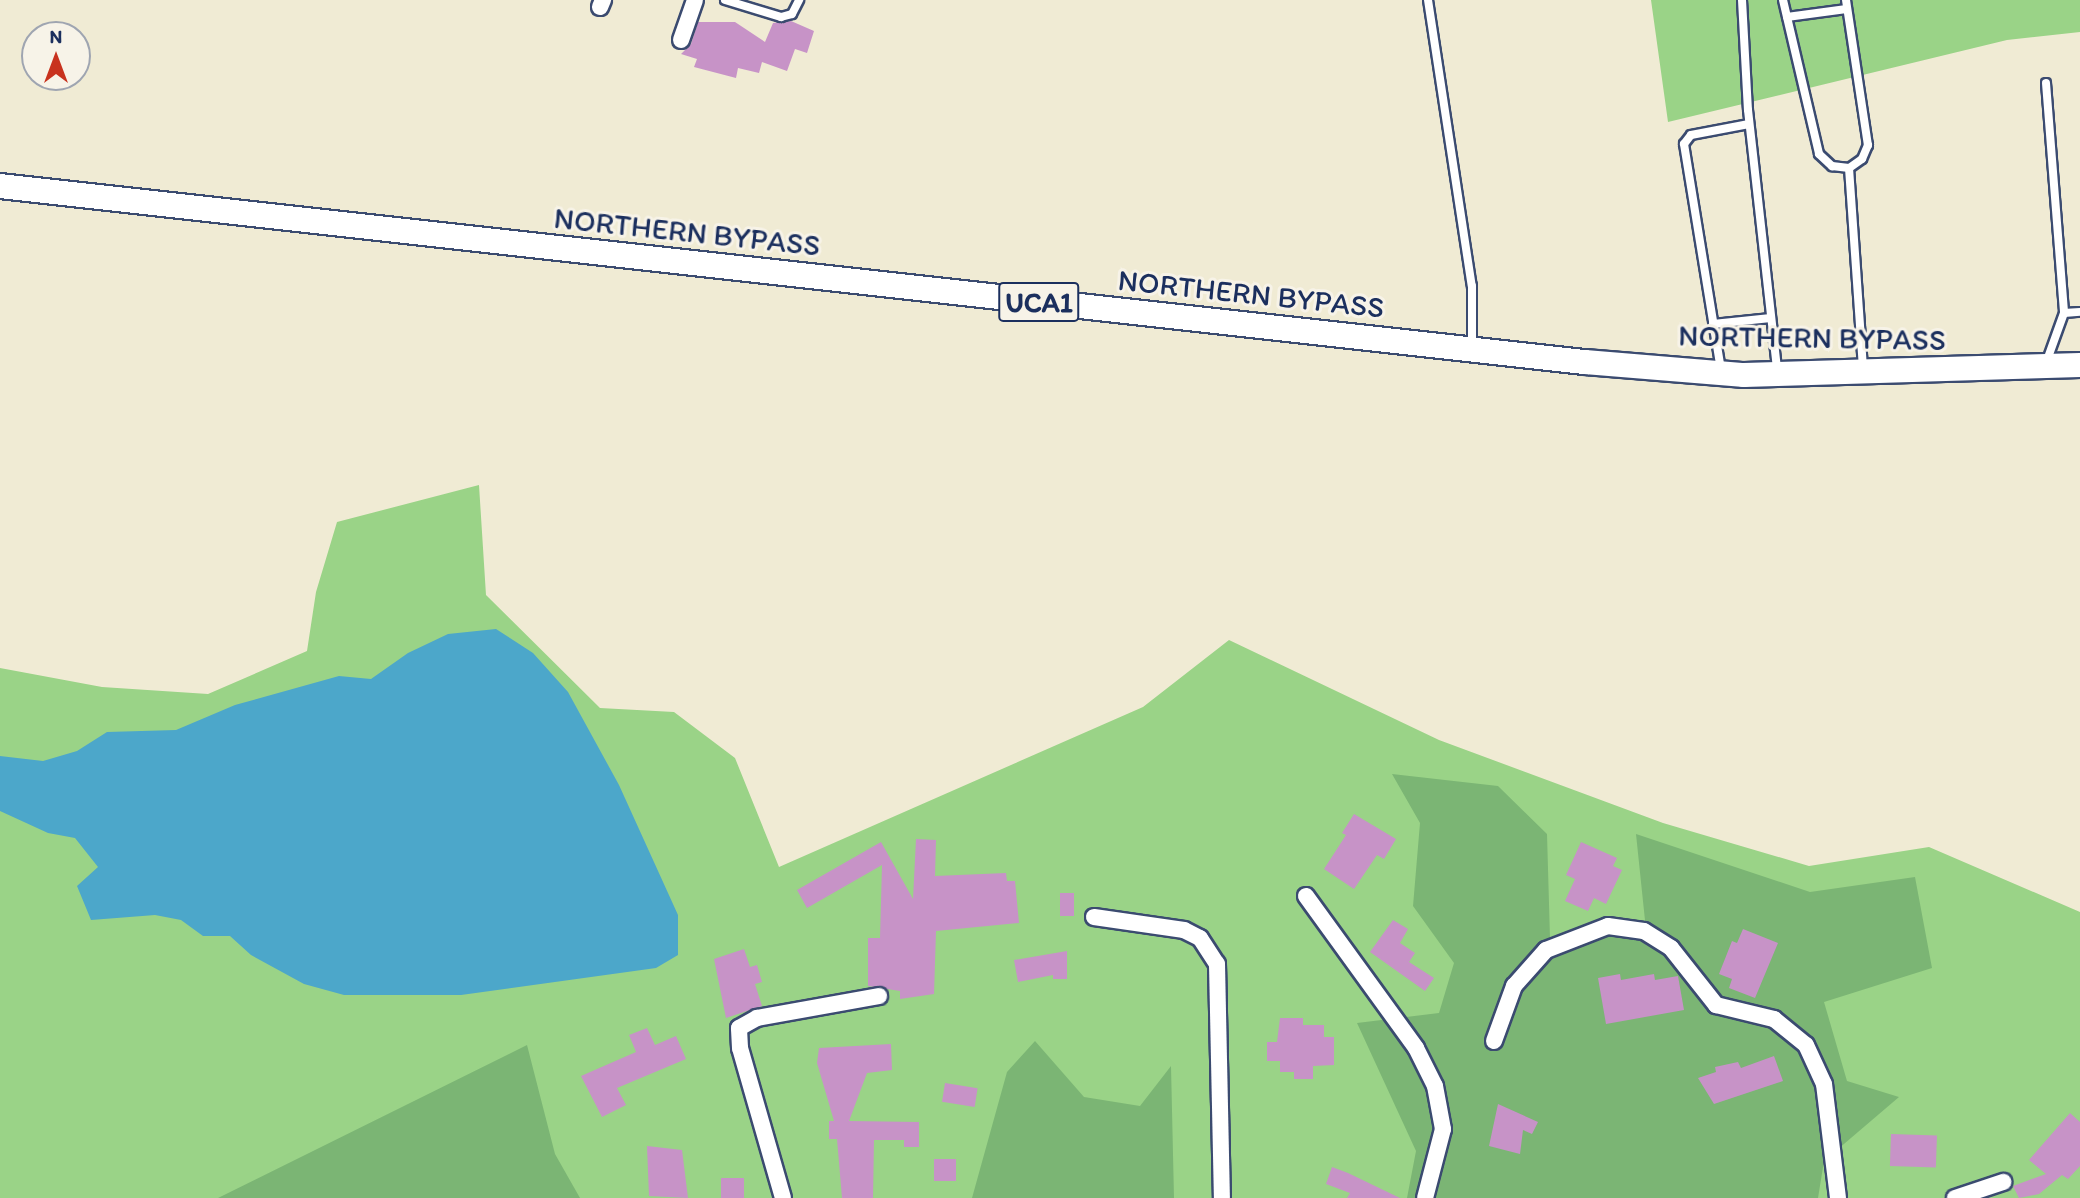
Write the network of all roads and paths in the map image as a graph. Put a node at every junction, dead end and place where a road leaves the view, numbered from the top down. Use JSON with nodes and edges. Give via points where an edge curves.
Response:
{"nodes":[{"id":1,"x":695,"y":0,"type":"edge"},
{"id":2,"x":725,"y":0,"type":"edge"},
{"id":3,"x":799,"y":0,"type":"edge"},
{"id":4,"x":1428,"y":0,"type":"edge"},
{"id":5,"x":1742,"y":0,"type":"edge"},
{"id":6,"x":1783,"y":0,"type":"edge"},
{"id":7,"x":1846,"y":4,"type":"edge"},
{"id":8,"x":1787,"y":17,"type":"junction"},
{"id":9,"x":681,"y":40,"type":"dead end"},
{"id":10,"x":2046,"y":83,"type":"dead end"},
{"id":11,"x":1749,"y":124,"type":"junction"},
{"id":12,"x":1849,"y":168,"type":"junction"},
{"id":13,"x":0,"y":186,"type":"edge"},
{"id":14,"x":2080,"y":312,"type":"edge"},
{"id":15,"x":2064,"y":313,"type":"junction"},
{"id":16,"x":1771,"y":318,"type":"junction"},
{"id":17,"x":1713,"y":324,"type":"junction"},
{"id":18,"x":1472,"y":349,"type":"junction"},
{"id":19,"x":2080,"y":365,"type":"edge"},
{"id":20,"x":2044,"y":369,"type":"junction"},
{"id":21,"x":1721,"y":373,"type":"junction"},
{"id":22,"x":1863,"y":374,"type":"junction"},
{"id":23,"x":1777,"y":375,"type":"junction"},
{"id":24,"x":1306,"y":896,"type":"dead end"},
{"id":25,"x":1094,"y":917,"type":"dead end"},
{"id":26,"x":879,"y":996,"type":"dead end"},
{"id":27,"x":1494,"y":1041,"type":"dead end"},
{"id":28,"x":2003,"y":1182,"type":"dead end"},
{"id":29,"x":783,"y":1198,"type":"edge"},
{"id":30,"x":1222,"y":1198,"type":"edge"},
{"id":31,"x":1425,"y":1198,"type":"edge"},
{"id":32,"x":1838,"y":1198,"type":"edge"},
{"id":33,"x":1955,"y":1198,"type":"edge"}],
"edges":[{"from":1,"to":9,"type":"street"},
{"from":2,"to":3,"type":"lane","via":[[781,17],[792,14]]},
{"from":4,"to":18,"type":"lane","via":[[1472,286]]},
{"from":5,"to":11,"type":"lane"},
{"from":6,"to":8,"type":"lane"},
{"from":7,"to":8,"type":"lane"},
{"from":7,"to":12,"type":"lane","via":[[1868,145],[1862,159]]},
{"from":8,"to":12,"type":"lane","via":[[1819,154],[1832,166]]},
{"from":10,"to":15,"type":"lane"},
{"from":11,"to":16,"type":"lane"},
{"from":11,"to":17,"type":"lane","via":[[1690,135],[1684,144]]},
{"from":12,"to":22,"type":"lane"},
{"from":13,"to":18,"type":"main road","name":"NORTHERN BYPASS","number":"UCA1"},
{"from":14,"to":15,"type":"lane"},
{"from":15,"to":20,"type":"lane"},
{"from":16,"to":17,"type":"lane"},
{"from":16,"to":23,"type":"lane"},
{"from":17,"to":21,"type":"lane"},
{"from":18,"to":21,"type":"main road","name":"NORTHERN BYPASS","number":"UCA1"},
{"from":19,"to":20,"type":"main road","name":"NORTHERN BYPASS","number":"UCA1"},
{"from":20,"to":22,"type":"main road","name":"NORTHERN BYPASS","number":"UCA1"},
{"from":21,"to":23,"type":"main road","name":"NORTHERN BYPASS","number":"UCA1"},
{"from":22,"to":23,"type":"main road","name":"NORTHERN BYPASS","number":"UCA1"},
{"from":24,"to":31,"type":"street","via":[[1416,1048],[1435,1086],[1443,1129]]},
{"from":25,"to":30,"type":"street","via":[[1184,930],[1200,938],[1217,964]]},
{"from":26,"to":29,"type":"street","via":[[757,1018],[739,1028],[740,1048]]},
{"from":27,"to":32,"type":"street","via":[[1514,986],[1546,950],[1608,926],[1644,931],[1671,948],[1716,1005],[1774,1019],[1807,1045],[1824,1084]]},
{"from":28,"to":33,"type":"street"}]}
